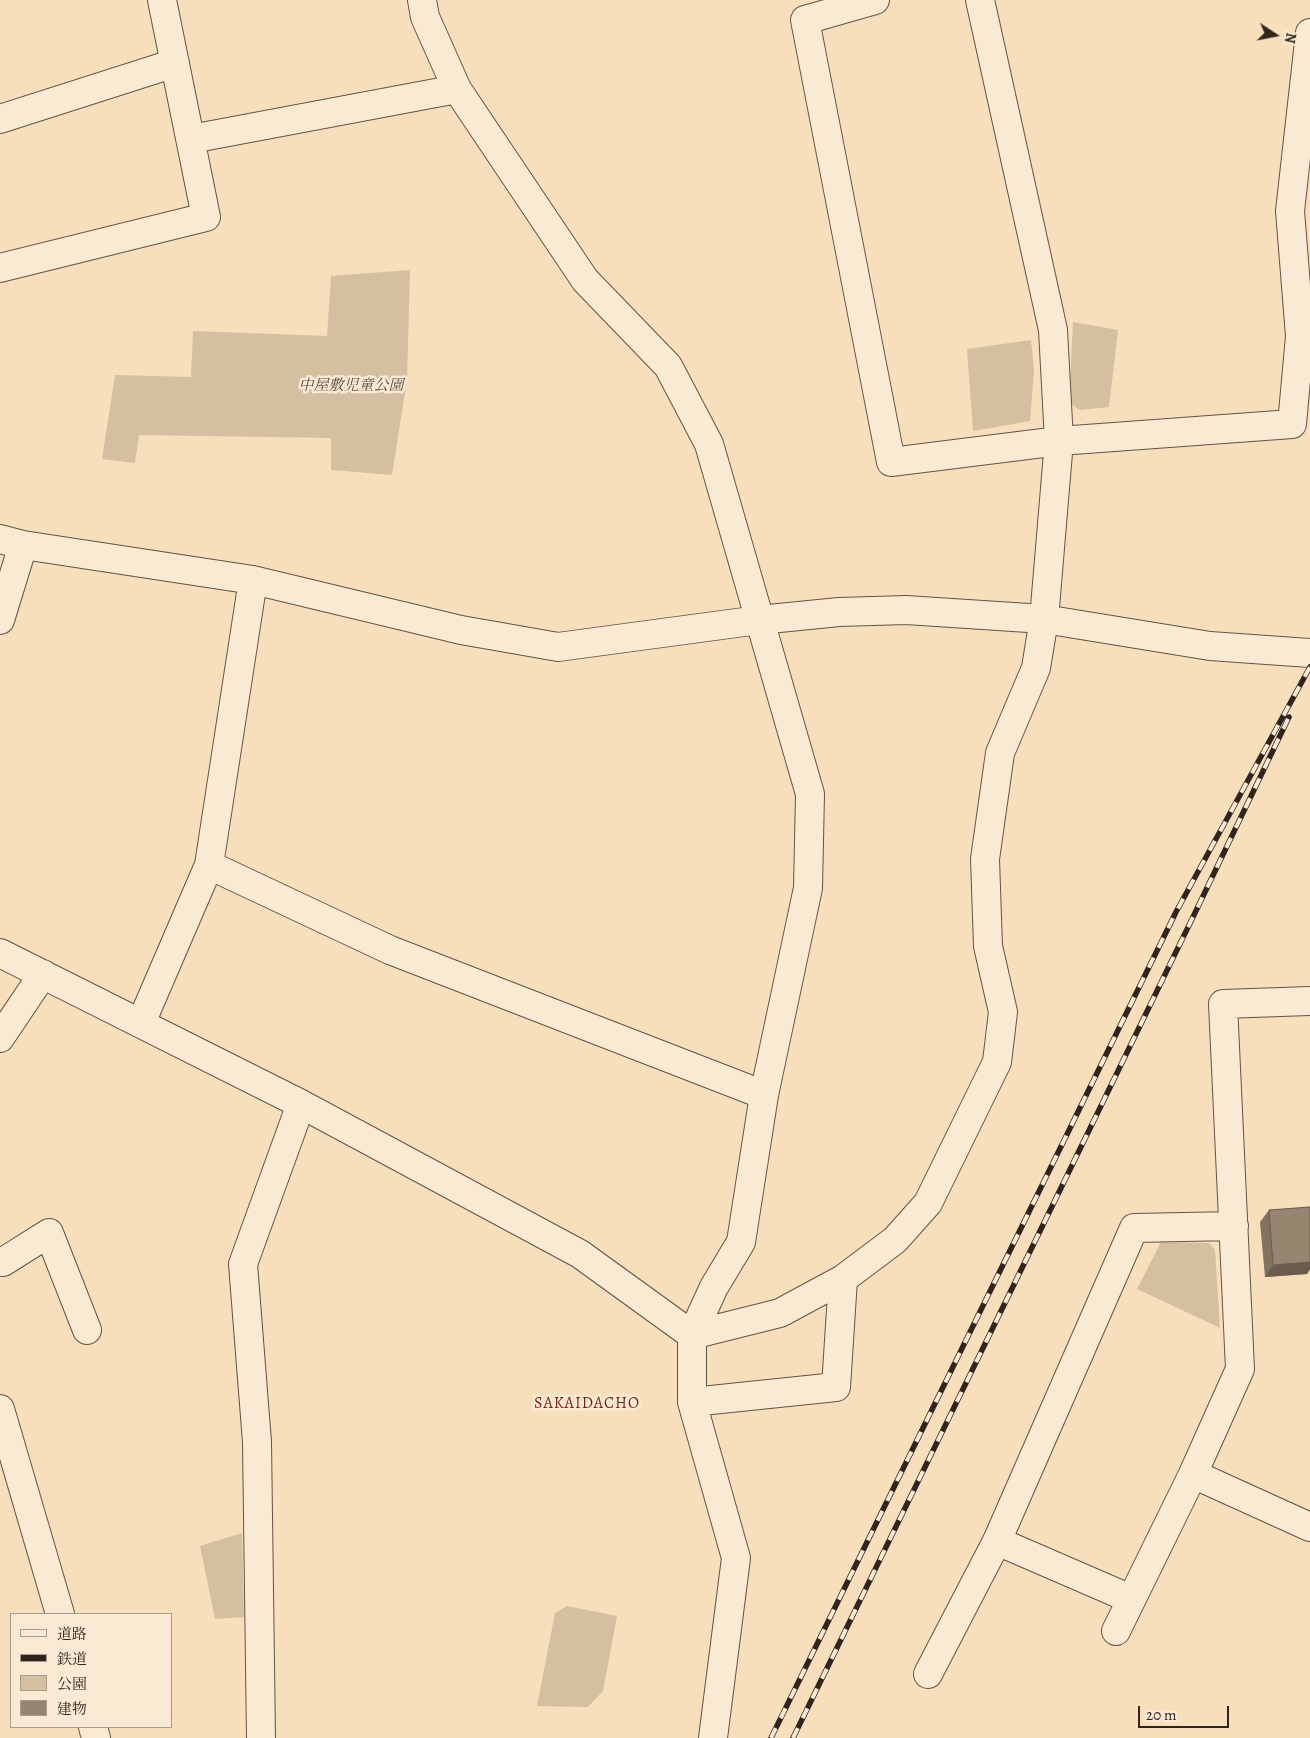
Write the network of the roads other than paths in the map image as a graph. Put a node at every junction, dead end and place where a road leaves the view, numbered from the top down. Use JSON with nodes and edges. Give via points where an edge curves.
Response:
{"nodes":[{"id":1,"x":162,"y":0,"type":"edge"},
{"id":2,"x":422,"y":0,"type":"edge"},
{"id":3,"x":875,"y":0,"type":"edge"},
{"id":4,"x":980,"y":0,"type":"edge"},
{"id":5,"x":1310,"y":33,"type":"edge"},
{"id":6,"x":175,"y":63,"type":"junction"},
{"id":7,"x":457,"y":89,"type":"junction"},
{"id":8,"x":0,"y":119,"type":"edge"},
{"id":9,"x":190,"y":139,"type":"junction"},
{"id":10,"x":1301,"y":244,"type":"edge"},
{"id":11,"x":0,"y":268,"type":"edge"},
{"id":12,"x":1058,"y":441,"type":"junction"},
{"id":13,"x":11,"y":542,"type":"edge"},
{"id":14,"x":253,"y":580,"type":"junction"},
{"id":15,"x":1044,"y":618,"type":"junction"},
{"id":16,"x":0,"y":620,"type":"edge"},
{"id":17,"x":760,"y":620,"type":"junction"},
{"id":18,"x":1310,"y":653,"type":"edge"},
{"id":19,"x":209,"y":865,"type":"junction"},
{"id":20,"x":0,"y":952,"type":"edge"},
{"id":21,"x":43,"y":974,"type":"junction"},
{"id":22,"x":1310,"y":1001,"type":"edge"},
{"id":23,"x":141,"y":1023,"type":"junction"},
{"id":24,"x":0,"y":1038,"type":"edge"},
{"id":25,"x":764,"y":1095,"type":"junction"},
{"id":26,"x":302,"y":1104,"type":"junction"},
{"id":27,"x":1234,"y":1226,"type":"junction"},
{"id":28,"x":1,"y":1262,"type":"edge"},
{"id":29,"x":843,"y":1278,"type":"junction"},
{"id":30,"x":88,"y":1330,"type":"dead end"},
{"id":31,"x":692,"y":1335,"type":"junction"},
{"id":32,"x":692,"y":1402,"type":"junction"},
{"id":33,"x":0,"y":1409,"type":"edge"},
{"id":34,"x":1193,"y":1474,"type":"junction"},
{"id":35,"x":1310,"y":1527,"type":"edge"},
{"id":36,"x":997,"y":1540,"type":"junction"},
{"id":37,"x":1132,"y":1599,"type":"junction"},
{"id":38,"x":60,"y":1613,"type":"edge"},
{"id":39,"x":1116,"y":1631,"type":"dead end"},
{"id":40,"x":928,"y":1674,"type":"dead end"},
{"id":41,"x":261,"y":1738,"type":"edge"},
{"id":42,"x":712,"y":1738,"type":"edge"}],
"edges":[{"from":1,"to":6,"type":"street"},
{"from":2,"to":7,"type":"street","via":[[425,17]]},
{"from":3,"to":12,"type":"street","via":[[805,20],[891,462]]},
{"from":4,"to":12,"type":"street","via":[[1054,330]]},
{"from":5,"to":10,"type":"street","via":[[1290,211]]},
{"from":6,"to":8,"type":"street"},
{"from":6,"to":9,"type":"street"},
{"from":7,"to":9,"type":"street"},
{"from":7,"to":17,"type":"street","via":[[585,280],[668,366],[708,444]]},
{"from":9,"to":11,"type":"street","via":[[206,217]]},
{"from":10,"to":12,"type":"street","via":[[1300,336],[1292,424]]},
{"from":12,"to":15,"type":"street"},
{"from":13,"to":14,"type":"street"},
{"from":13,"to":16,"type":"street"},
{"from":14,"to":17,"type":"street","via":[[461,630],[558,647]]},
{"from":14,"to":19,"type":"street"},
{"from":15,"to":17,"type":"street","via":[[906,610],[839,612]]},
{"from":15,"to":18,"type":"street","via":[[1210,646]]},
{"from":15,"to":29,"type":"street","via":[[1036,668],[1000,753],[984,859],[988,946],[1003,1012],[997,1062],[928,1203],[895,1240]]},
{"from":17,"to":25,"type":"street","via":[[810,794],[808,888]]},
{"from":19,"to":23,"type":"street"},
{"from":19,"to":25,"type":"street","via":[[390,950]]},
{"from":20,"to":21,"type":"street"},
{"from":21,"to":23,"type":"street"},
{"from":21,"to":24,"type":"street"},
{"from":22,"to":27,"type":"street","via":[[1223,1004]]},
{"from":23,"to":26,"type":"street"},
{"from":25,"to":31,"type":"street","via":[[741,1242],[714,1287]]},
{"from":26,"to":31,"type":"street","via":[[580,1254]]},
{"from":26,"to":41,"type":"street","via":[[243,1264],[257,1442]]},
{"from":27,"to":34,"type":"street","via":[[1240,1369]]},
{"from":27,"to":36,"type":"street","via":[[1134,1228]]},
{"from":28,"to":30,"type":"street","via":[[49,1233]]},
{"from":29,"to":31,"type":"street","via":[[780,1313]]},
{"from":29,"to":32,"type":"street","via":[[836,1387]]},
{"from":31,"to":32,"type":"street"},
{"from":32,"to":42,"type":"street","via":[[736,1558]]},
{"from":33,"to":38,"type":"street"},
{"from":34,"to":35,"type":"street"},
{"from":34,"to":37,"type":"street"},
{"from":36,"to":37,"type":"street"},
{"from":36,"to":40,"type":"street"},
{"from":37,"to":39,"type":"street"}]}
